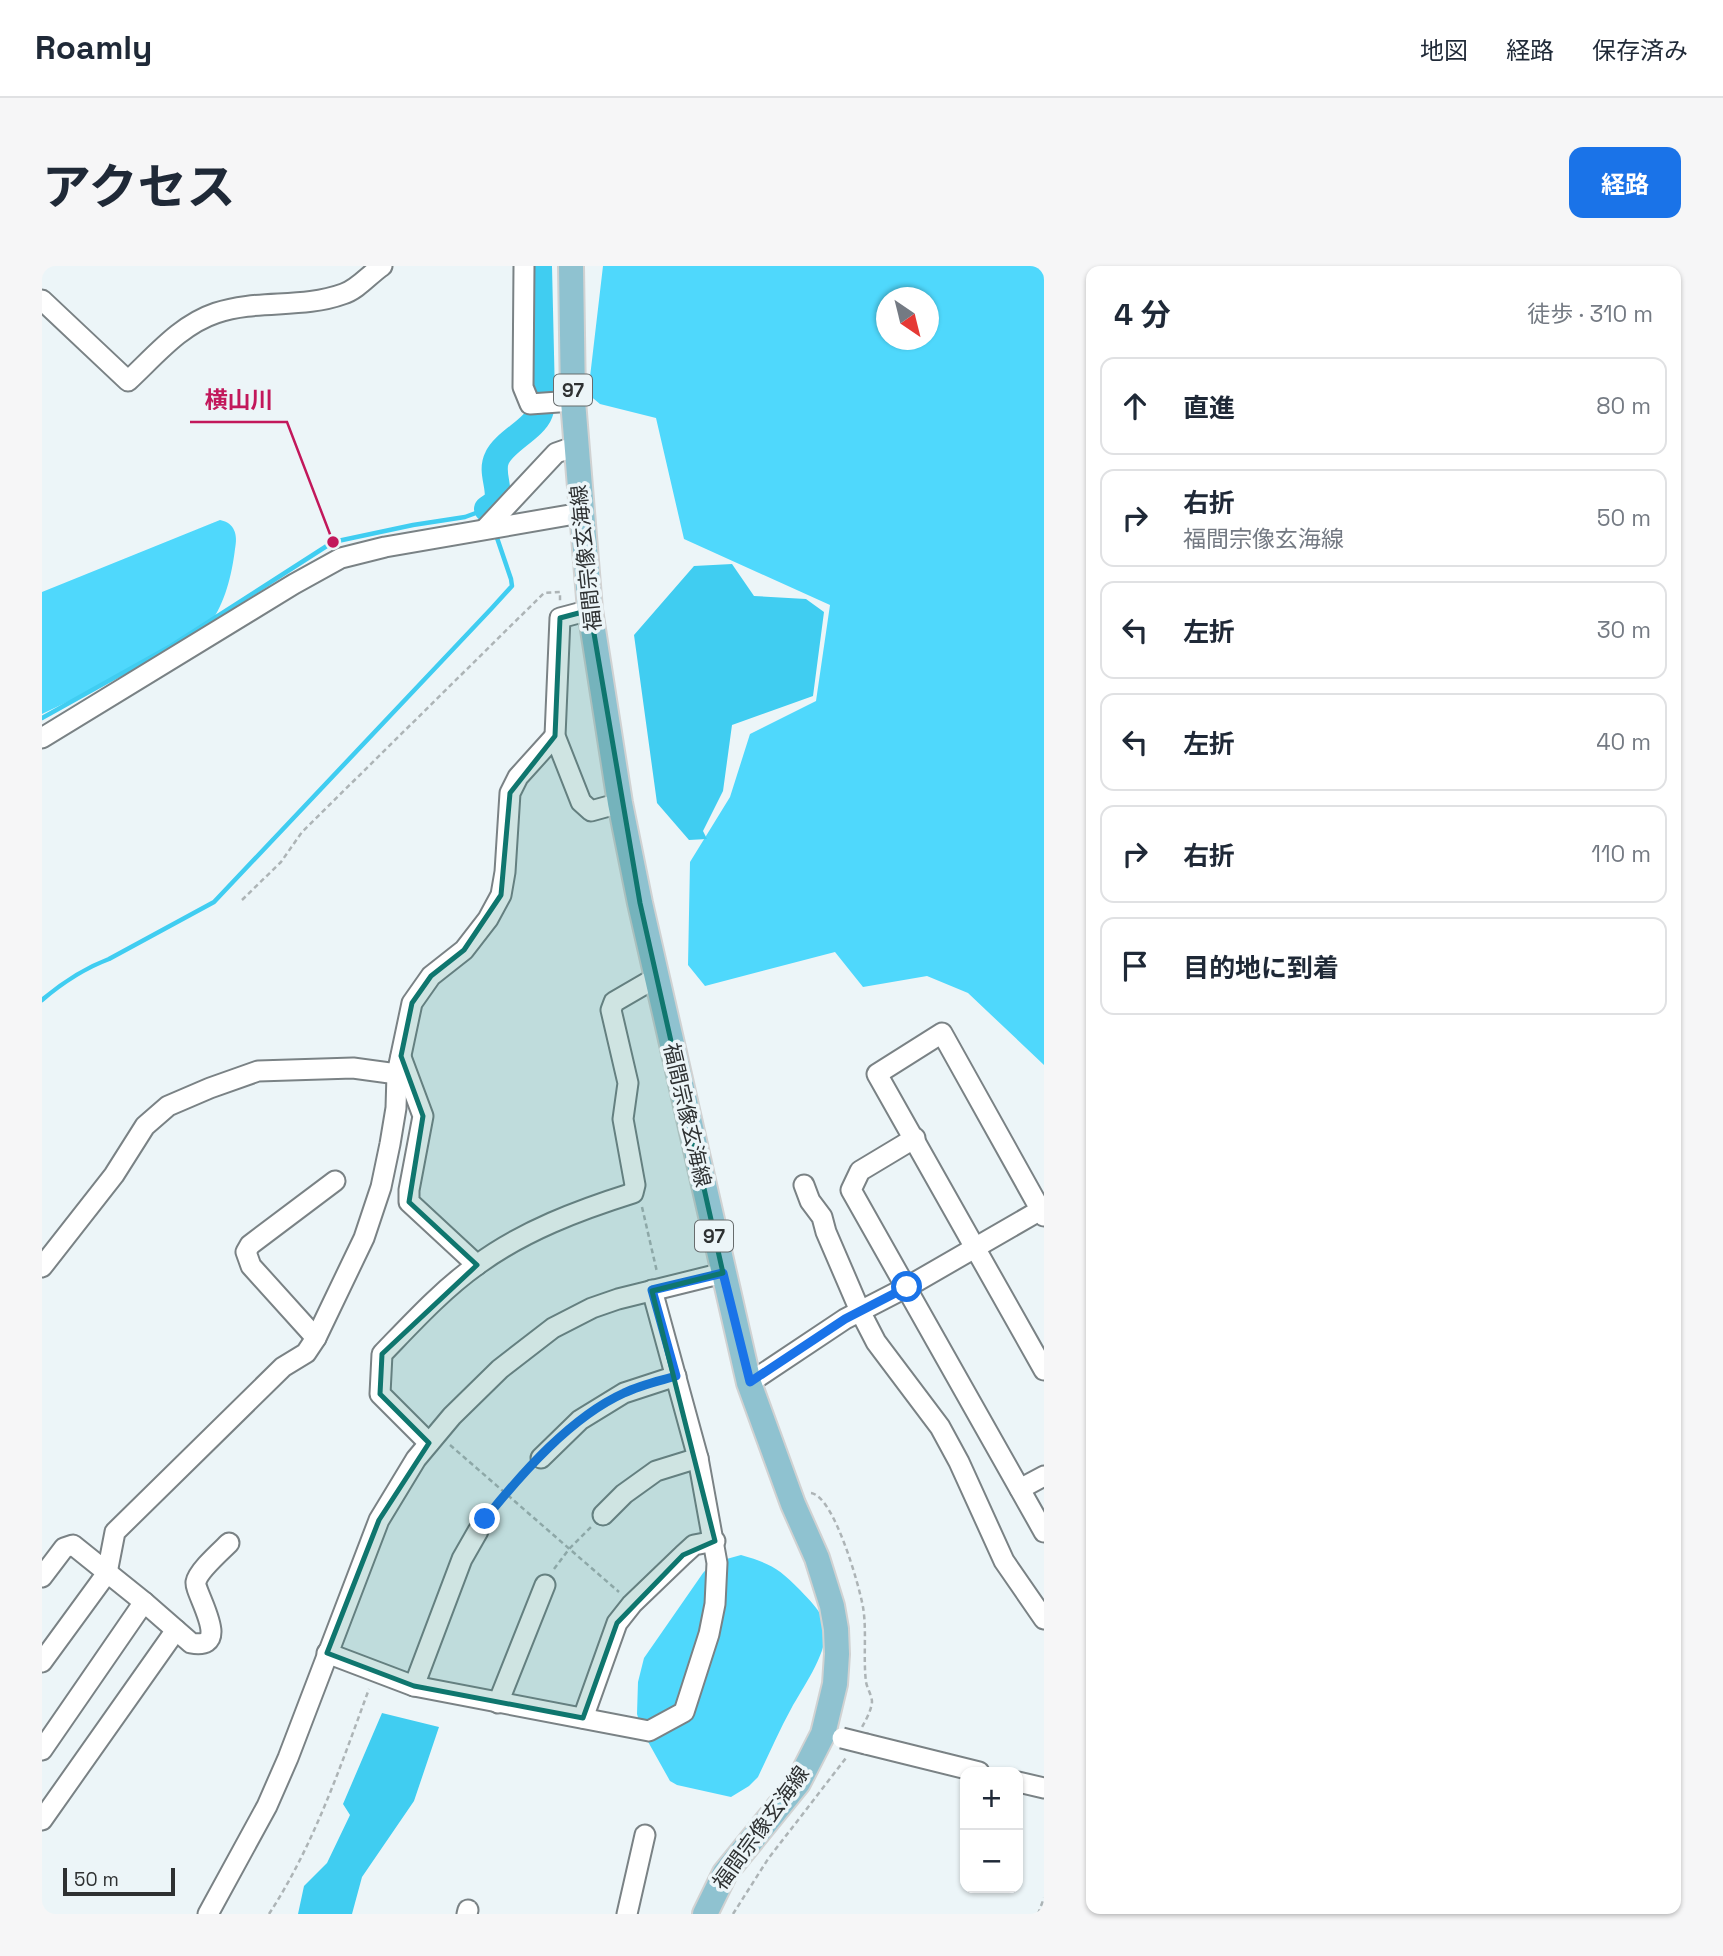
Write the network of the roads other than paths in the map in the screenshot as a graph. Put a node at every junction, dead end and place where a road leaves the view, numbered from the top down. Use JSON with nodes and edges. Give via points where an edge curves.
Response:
{"nodes":[{"id":1,"x":382,"y":266,"type":"edge"},
{"id":2,"x":524,"y":266,"type":"edge"},
{"id":3,"x":571,"y":266,"type":"edge"},
{"id":4,"x":42,"y":300,"type":"edge"},
{"id":5,"x":573,"y":401,"type":"junction"},
{"id":6,"x":576,"y":446,"type":"junction"},
{"id":7,"x":582,"y":513,"type":"junction"},
{"id":8,"x":485,"y":529,"type":"junction"},
{"id":9,"x":590,"y":610,"type":"junction"},
{"id":10,"x":555,"y":736,"type":"junction"},
{"id":11,"x":42,"y":738,"type":"edge"},
{"id":12,"x":620,"y":803,"type":"junction"},
{"id":13,"x":657,"y":978,"type":"junction"},
{"id":14,"x":399,"y":1065,"type":"junction"},
{"id":15,"x":915,"y":1138,"type":"junction"},
{"id":16,"x":335,"y":1181,"type":"dead end"},
{"id":17,"x":804,"y":1185,"type":"dead end"},
{"id":18,"x":1043,"y":1211,"type":"edge"},
{"id":19,"x":976,"y":1247,"type":"junction"},
{"id":20,"x":477,"y":1265,"type":"junction"},
{"id":21,"x":42,"y":1267,"type":"edge"},
{"id":22,"x":723,"y":1273,"type":"junction"},
{"id":23,"x":907,"y":1287,"type":"junction"},
{"id":24,"x":657,"y":1289,"type":"junction"},
{"id":25,"x":860,"y":1311,"type":"junction"},
{"id":26,"x":316,"y":1338,"type":"junction"},
{"id":27,"x":1044,"y":1370,"type":"edge"},
{"id":28,"x":676,"y":1376,"type":"junction"},
{"id":29,"x":750,"y":1382,"type":"junction"},
{"id":30,"x":433,"y":1438,"type":"junction"},
{"id":31,"x":541,"y":1458,"type":"road end"},
{"id":32,"x":698,"y":1458,"type":"junction"},
{"id":33,"x":1044,"y":1476,"type":"edge"},
{"id":34,"x":1020,"y":1489,"type":"junction"},
{"id":35,"x":603,"y":1515,"type":"road end"},
{"id":36,"x":478,"y":1531,"type":"road end"},
{"id":37,"x":1044,"y":1532,"type":"edge"},
{"id":38,"x":715,"y":1541,"type":"junction"},
{"id":39,"x":229,"y":1543,"type":"dead end"},
{"id":40,"x":107,"y":1573,"type":"junction"},
{"id":41,"x":42,"y":1577,"type":"edge"},
{"id":42,"x":545,"y":1585,"type":"road end"},
{"id":43,"x":144,"y":1602,"type":"junction"},
{"id":44,"x":1044,"y":1619,"type":"edge"},
{"id":45,"x":176,"y":1630,"type":"junction"},
{"id":46,"x":327,"y":1653,"type":"junction"},
{"id":47,"x":42,"y":1662,"type":"edge"},
{"id":48,"x":414,"y":1686,"type":"junction"},
{"id":49,"x":498,"y":1703,"type":"junction"},
{"id":50,"x":583,"y":1718,"type":"junction"},
{"id":51,"x":832,"y":1736,"type":"junction"},
{"id":52,"x":42,"y":1750,"type":"edge"},
{"id":53,"x":960,"y":1767,"type":"edge"},
{"id":54,"x":1023,"y":1783,"type":"edge"},
{"id":55,"x":1044,"y":1788,"type":"edge"},
{"id":56,"x":42,"y":1820,"type":"edge"},
{"id":57,"x":645,"y":1835,"type":"dead end"},
{"id":58,"x":208,"y":1914,"type":"edge"},
{"id":59,"x":627,"y":1914,"type":"edge"},
{"id":60,"x":705,"y":1914,"type":"edge"}],
"edges":[{"from":1,"to":4,"type":"street","via":[[345,294],[216,313],[184,328],[128,381]]},
{"from":2,"to":5,"type":"street","via":[[523,387],[530,404]]},
{"from":3,"to":5,"type":"main road","name":"福間宗像玄海線","number":"97"},
{"from":5,"to":6,"type":"main road","name":"福間宗像玄海線","number":"97"},
{"from":6,"to":7,"type":"main road","name":"福間宗像玄海線","number":"97"},
{"from":6,"to":8,"type":"street","via":[[556,453]]},
{"from":7,"to":8,"type":"street"},
{"from":7,"to":9,"type":"main road","name":"福間宗像玄海線","number":"97"},
{"from":8,"to":11,"type":"street","via":[[341,558]]},
{"from":9,"to":10,"type":"street","via":[[560,618]]},
{"from":9,"to":12,"type":"main road","name":"福間宗像玄海線","number":"97"},
{"from":10,"to":12,"type":"street","via":[[581,802],[591,811]]},
{"from":10,"to":14,"type":"street","via":[[518,777],[510,793],[501,895],[464,950],[431,976],[412,1003]]},
{"from":12,"to":13,"type":"main road","name":"福間宗像玄海線","number":"97"},
{"from":13,"to":20,"type":"street","via":[[614,1002],[611,1010],[628,1083],[623,1119],[633,1193],[537,1230]]},
{"from":13,"to":22,"type":"main road","name":"福間宗像玄海線","number":"97"},
{"from":14,"to":20,"type":"street","via":[[423,1116],[409,1202]]},
{"from":14,"to":21,"type":"street","via":[[258,1071],[168,1106],[145,1126],[114,1175]]},
{"from":14,"to":26,"type":"street","via":[[396,1108],[380,1187],[364,1238]]},
{"from":15,"to":18,"type":"street","via":[[877,1074],[942,1033]]},
{"from":15,"to":19,"type":"street"},
{"from":15,"to":23,"type":"street","via":[[860,1171],[851,1190]]},
{"from":16,"to":26,"type":"street","via":[[246,1252],[251,1266]]},
{"from":17,"to":25,"type":"street"},
{"from":18,"to":19,"type":"street"},
{"from":19,"to":23,"type":"street"},
{"from":19,"to":27,"type":"street"},
{"from":20,"to":30,"type":"street","via":[[382,1354],[380,1394]]},
{"from":22,"to":24,"type":"street"},
{"from":22,"to":29,"type":"main road","name":"福間宗像玄海線","number":"97"},
{"from":23,"to":25,"type":"street"},
{"from":23,"to":34,"type":"street"},
{"from":24,"to":28,"type":"street"},
{"from":24,"to":30,"type":"street","via":[[592,1308],[553,1328],[500,1368]]},
{"from":25,"to":29,"type":"street"},
{"from":25,"to":44,"type":"street","via":[[876,1342],[940,1427],[1004,1561]]},
{"from":26,"to":40,"type":"street","via":[[306,1353],[283,1367],[115,1532]]},
{"from":28,"to":31,"type":"street","via":[[624,1393],[580,1420]]},
{"from":28,"to":32,"type":"street"},
{"from":29,"to":51,"type":"main road","name":"福間宗像玄海線","number":"97","via":[[832,1606],[837,1654]]},
{"from":30,"to":46,"type":"street","via":[[379,1520]]},
{"from":32,"to":35,"type":"street","via":[[656,1471]]},
{"from":32,"to":38,"type":"street"},
{"from":33,"to":34,"type":"street"},
{"from":34,"to":37,"type":"street"},
{"from":36,"to":48,"type":"street","via":[[462,1559]]},
{"from":38,"to":50,"type":"street","via":[[694,1545],[617,1623]]},
{"from":38,"to":50,"type":"street","via":[[713,1614],[684,1712],[649,1731]]},
{"from":39,"to":45,"type":"street","via":[[196,1583],[208,1612],[210,1635],[199,1645]]},
{"from":40,"to":41,"type":"street","via":[[73,1545],[64,1548]]},
{"from":40,"to":43,"type":"street"},
{"from":40,"to":47,"type":"street"},
{"from":42,"to":49,"type":"street"},
{"from":43,"to":45,"type":"street"},
{"from":43,"to":52,"type":"street"},
{"from":45,"to":56,"type":"street"},
{"from":46,"to":48,"type":"street"},
{"from":46,"to":58,"type":"street","via":[[267,1806]]},
{"from":48,"to":49,"type":"street"},
{"from":49,"to":50,"type":"street"},
{"from":51,"to":53,"type":"street","bridge":true},
{"from":51,"to":60,"type":"main road","name":"福間宗像玄海線","number":"97","via":[[725,1873]]},
{"from":54,"to":55,"type":"street"},
{"from":57,"to":59,"type":"street"}]}
